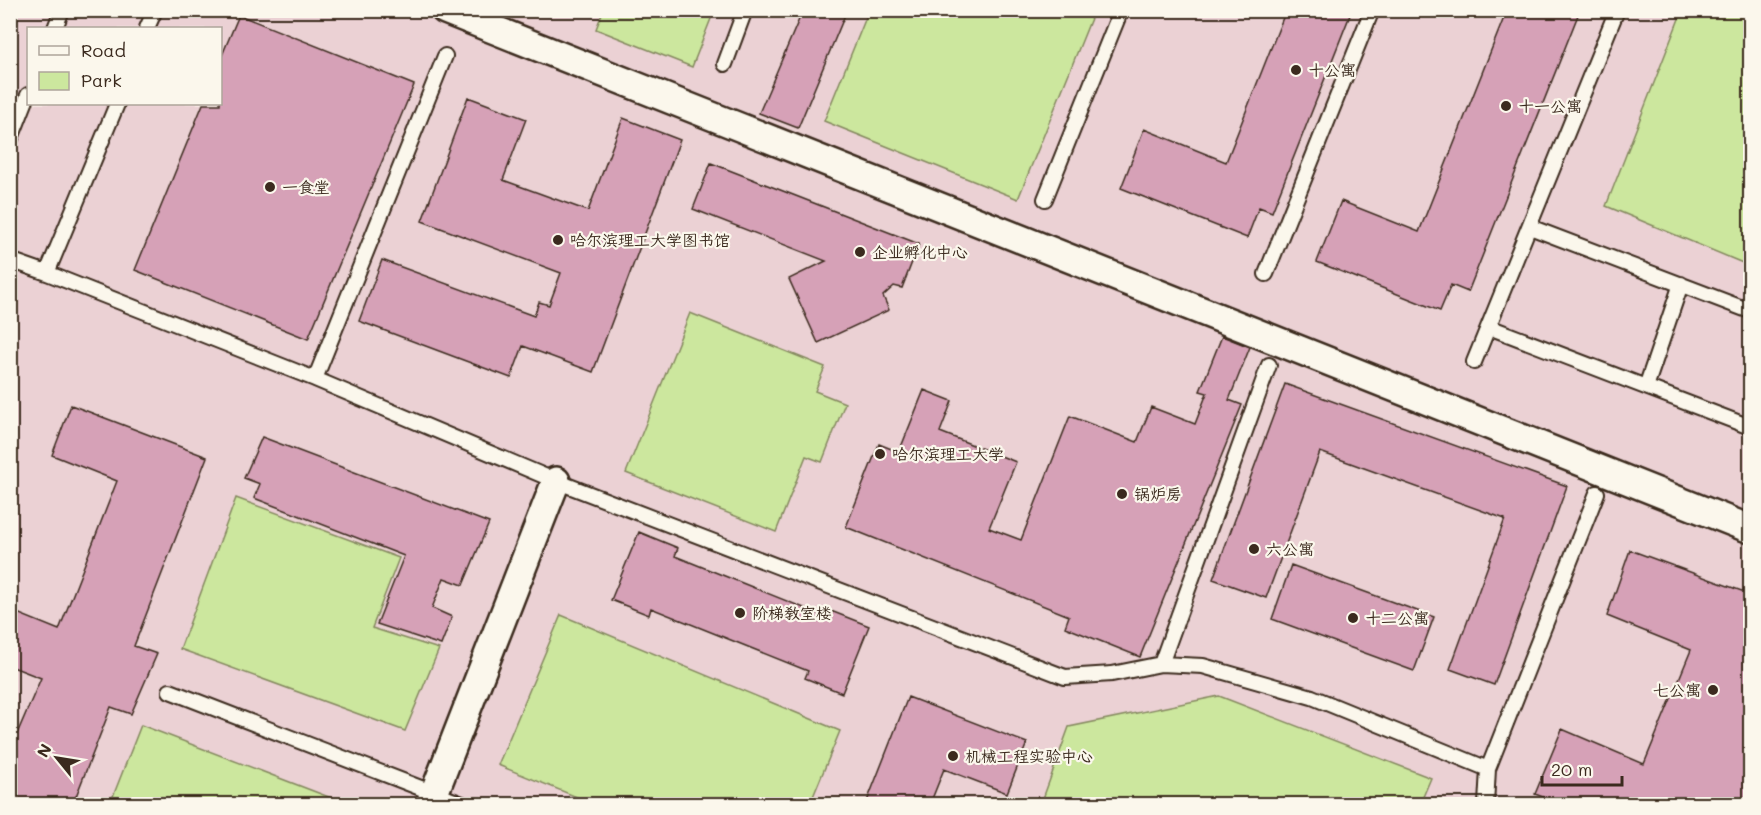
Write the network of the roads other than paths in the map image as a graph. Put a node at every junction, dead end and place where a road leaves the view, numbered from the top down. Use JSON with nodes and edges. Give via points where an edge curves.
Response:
{"nodes":[{"id":1,"x":62,"y":10,"type":"edge"},
{"id":2,"x":155,"y":10,"type":"edge"},
{"id":3,"x":445,"y":10,"type":"edge"},
{"id":4,"x":745,"y":10,"type":"edge"},
{"id":5,"x":1121,"y":10,"type":"edge"},
{"id":6,"x":1372,"y":10,"type":"edge"},
{"id":7,"x":1617,"y":10,"type":"edge"},
{"id":8,"x":55,"y":27,"type":"edge"},
{"id":9,"x":147,"y":27,"type":"edge"},
{"id":10,"x":445,"y":56,"type":"dead end"},
{"id":11,"x":725,"y":64,"type":"dead end"},
{"id":12,"x":27,"y":98,"type":"edge"},
{"id":13,"x":117,"y":105,"type":"edge"},
{"id":14,"x":10,"y":141,"type":"edge"},
{"id":15,"x":1045,"y":199,"type":"dead end"},
{"id":16,"x":1530,"y":227,"type":"junction"},
{"id":17,"x":10,"y":260,"type":"edge"},
{"id":18,"x":47,"y":273,"type":"junction"},
{"id":19,"x":1266,"y":274,"type":"dead end"},
{"id":20,"x":1681,"y":284,"type":"junction"},
{"id":21,"x":1750,"y":311,"type":"edge"},
{"id":22,"x":1489,"y":327,"type":"junction"},
{"id":23,"x":1474,"y":362,"type":"dead end"},
{"id":24,"x":1269,"y":365,"type":"dead end"},
{"id":25,"x":315,"y":379,"type":"junction"},
{"id":26,"x":1646,"y":387,"type":"junction"},
{"id":27,"x":1750,"y":427,"type":"edge"},
{"id":28,"x":556,"y":481,"type":"junction"},
{"id":29,"x":1597,"y":493,"type":"dead end"},
{"id":30,"x":1750,"y":529,"type":"edge"},
{"id":31,"x":1161,"y":664,"type":"junction"},
{"id":32,"x":170,"y":691,"type":"dead end"},
{"id":33,"x":1488,"y":769,"type":"junction"},
{"id":34,"x":432,"y":799,"type":"edge"},
{"id":35,"x":462,"y":804,"type":"edge"},
{"id":36,"x":1486,"y":804,"type":"edge"}],
"edges":[{"from":1,"to":8,"type":"lane"},
{"from":2,"to":9,"type":"lane"},
{"from":3,"to":30,"type":"street"},
{"from":4,"to":11,"type":"lane"},
{"from":5,"to":15,"type":"lane"},
{"from":6,"to":19,"type":"lane"},
{"from":7,"to":16,"type":"lane"},
{"from":10,"to":25,"type":"lane"},
{"from":12,"to":14,"type":"lane"},
{"from":13,"to":18,"type":"lane"},
{"from":16,"to":20,"type":"lane"},
{"from":16,"to":22,"type":"lane"},
{"from":17,"to":18,"type":"lane"},
{"from":18,"to":25,"type":"lane"},
{"from":20,"to":21,"type":"lane"},
{"from":20,"to":26,"type":"lane"},
{"from":22,"to":23,"type":"lane"},
{"from":22,"to":26,"type":"lane"},
{"from":24,"to":31,"type":"lane"},
{"from":25,"to":28,"type":"lane"},
{"from":26,"to":27,"type":"lane"},
{"from":28,"to":31,"type":"lane","via":[[1065,677],[1112,674]]},
{"from":28,"to":34,"type":"street"},
{"from":29,"to":33,"type":"lane"},
{"from":31,"to":33,"type":"lane","via":[[1203,666],[1312,697]]},
{"from":32,"to":34,"type":"lane"},
{"from":33,"to":36,"type":"lane"},
{"from":34,"to":35,"type":"lane"}]}
